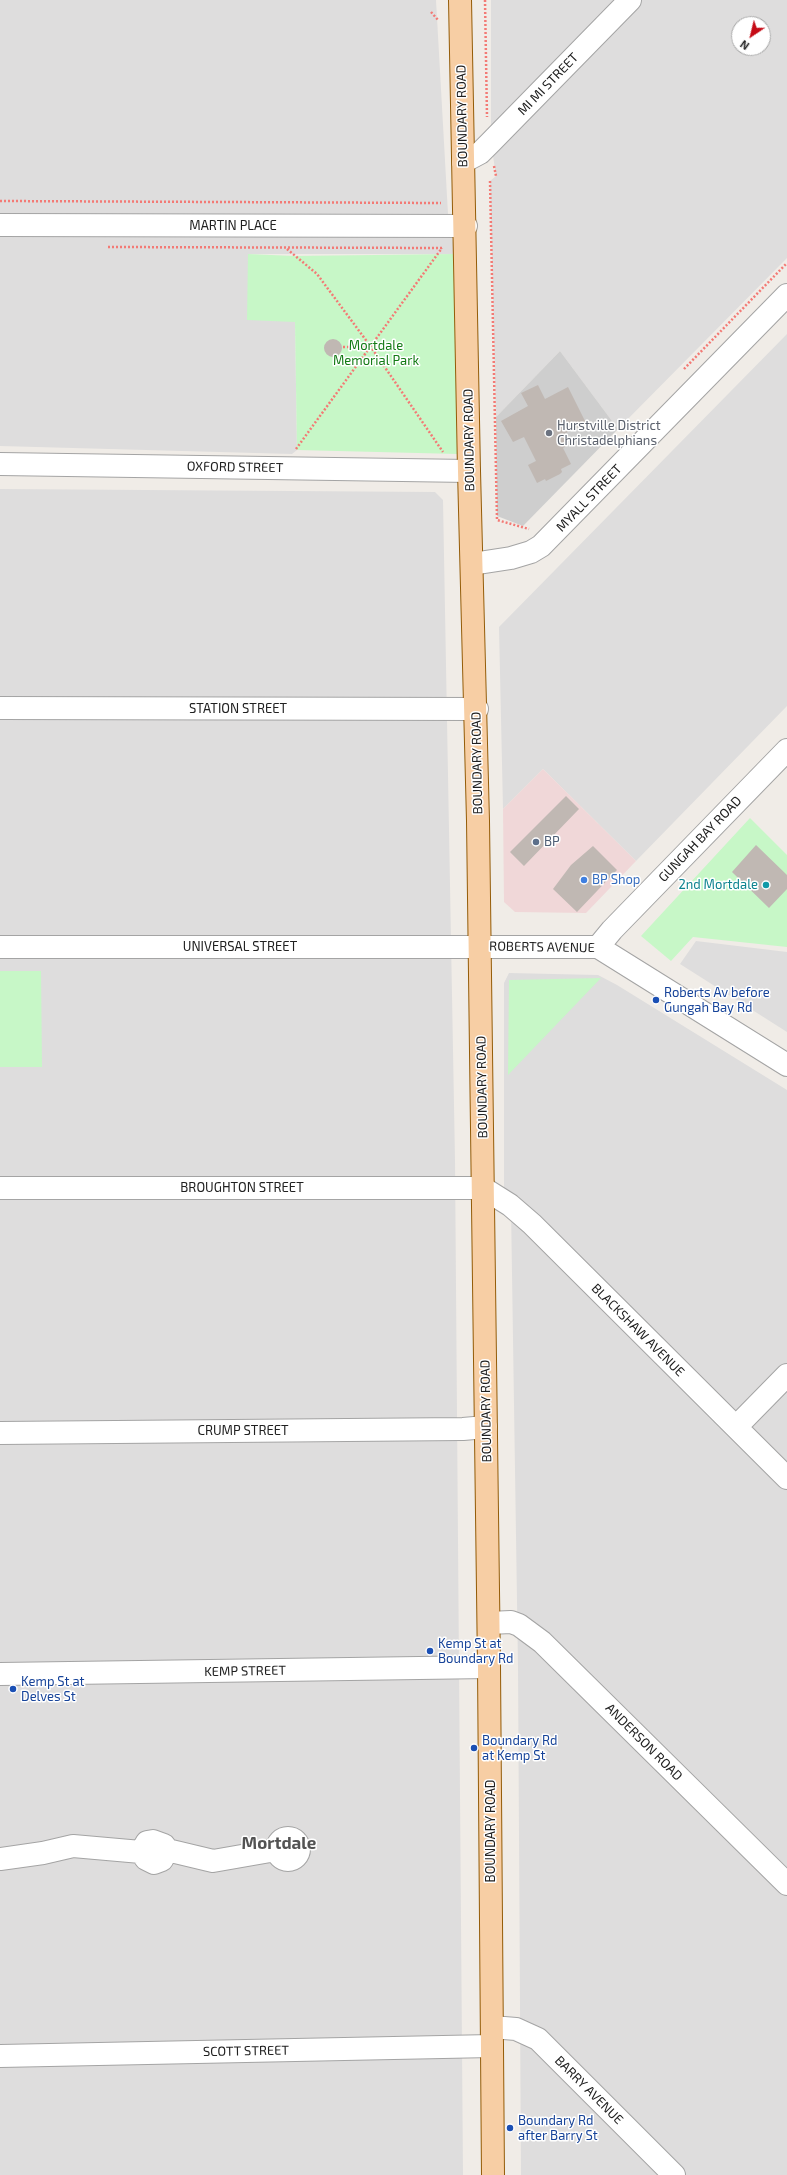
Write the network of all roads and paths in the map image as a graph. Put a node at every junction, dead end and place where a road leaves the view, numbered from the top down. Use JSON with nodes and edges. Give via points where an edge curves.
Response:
{"nodes":[{"id":1,"x":460,"y":0,"type":"edge"},
{"id":2,"x":485,"y":0,"type":"edge"},
{"id":3,"x":630,"y":0,"type":"edge"},
{"id":4,"x":431,"y":12,"type":"dead end"},
{"id":5,"x":438,"y":20,"type":"dead end"},
{"id":6,"x":491,"y":142,"type":"junction"},
{"id":7,"x":463,"y":162,"type":"junction"},
{"id":8,"x":496,"y":176,"type":"dead end"},
{"id":9,"x":490,"y":181,"type":"dead end"},
{"id":10,"x":0,"y":201,"type":"edge"},
{"id":11,"x":441,"y":203,"type":"dead end"},
{"id":12,"x":0,"y":225,"type":"edge"},
{"id":13,"x":466,"y":226,"type":"junction"},
{"id":14,"x":104,"y":247,"type":"dead end"},
{"id":15,"x":287,"y":249,"type":"junction"},
{"id":16,"x":787,"y":263,"type":"edge"},
{"id":17,"x":787,"y":296,"type":"edge"},
{"id":18,"x":342,"y":347,"type":"dead end"},
{"id":19,"x":371,"y":347,"type":"junction"},
{"id":20,"x":683,"y":370,"type":"dead end"},
{"id":21,"x":292,"y":454,"type":"dead end"},
{"id":22,"x":447,"y":457,"type":"dead end"},
{"id":23,"x":0,"y":464,"type":"edge"},
{"id":24,"x":469,"y":471,"type":"junction"},
{"id":25,"x":535,"y":524,"type":"dead end"},
{"id":26,"x":472,"y":564,"type":"junction"},
{"id":27,"x":0,"y":708,"type":"edge"},
{"id":28,"x":477,"y":710,"type":"junction"},
{"id":29,"x":787,"y":750,"type":"edge"},
{"id":30,"x":598,"y":946,"type":"junction"},
{"id":31,"x":0,"y":947,"type":"edge"},
{"id":32,"x":480,"y":947,"type":"junction"},
{"id":33,"x":787,"y":1065,"type":"edge"},
{"id":34,"x":0,"y":1188,"type":"edge"},
{"id":35,"x":483,"y":1188,"type":"junction"},
{"id":36,"x":787,"y":1375,"type":"edge"},
{"id":37,"x":486,"y":1427,"type":"junction"},
{"id":38,"x":736,"y":1428,"type":"junction"},
{"id":39,"x":0,"y":1433,"type":"edge"},
{"id":40,"x":787,"y":1478,"type":"edge"},
{"id":41,"x":489,"y":1623,"type":"junction"},
{"id":42,"x":490,"y":1667,"type":"junction"},
{"id":43,"x":0,"y":1674,"type":"edge"},
{"id":44,"x":276,"y":1850,"type":"dead end"},
{"id":45,"x":0,"y":1859,"type":"edge"},
{"id":46,"x":787,"y":1884,"type":"edge"},
{"id":47,"x":492,"y":2037,"type":"junction"},
{"id":48,"x":0,"y":2056,"type":"edge"},
{"id":49,"x":493,"y":2175,"type":"edge"},
{"id":50,"x":674,"y":2175,"type":"edge"}],
"edges":[{"from":1,"to":7,"type":"main road","name":"BOUNDARY ROAD"},
{"from":2,"to":6,"type":"path","name":"BOUNDARY ROAD","via":[[487,119]]},
{"from":3,"to":6,"type":"street","name":"MI MI STREET"},
{"from":4,"to":5,"type":"path"},
{"from":6,"to":7,"type":"street","name":"MI MI STREET","via":[[480,153]]},
{"from":6,"to":8,"type":"path","name":"BOUNDARY ROAD"},
{"from":7,"to":13,"type":"main road","name":"BOUNDARY ROAD"},
{"from":9,"to":25,"type":"path","name":"BOUNDARY ROAD","via":[[497,520],[529,530]]},
{"from":10,"to":11,"type":"path"},
{"from":12,"to":13,"type":"street","name":"MARTIN PLACE"},
{"from":13,"to":24,"type":"main road","name":"BOUNDARY ROAD"},
{"from":14,"to":15,"type":"path"},
{"from":15,"to":19,"type":"path","via":[[317,274]]},
{"from":15,"to":19,"type":"path","via":[[442,248]]},
{"from":16,"to":20,"type":"path"},
{"from":17,"to":26,"type":"street","name":"MYALL STREET","via":[[541,546],[511,558]]},
{"from":18,"to":19,"type":"path"},
{"from":19,"to":21,"type":"path"},
{"from":19,"to":22,"type":"path"},
{"from":23,"to":24,"type":"street","name":"OXFORD STREET"},
{"from":24,"to":26,"type":"main road","name":"BOUNDARY ROAD"},
{"from":26,"to":28,"type":"main road","name":"BOUNDARY ROAD"},
{"from":27,"to":28,"type":"street","name":"STATION STREET"},
{"from":28,"to":32,"type":"main road","name":"BOUNDARY ROAD"},
{"from":29,"to":30,"type":"street","name":"GUNGAH BAY ROAD"},
{"from":30,"to":32,"type":"street","name":"ROBERTS AVENUE"},
{"from":30,"to":33,"type":"street","name":"ROBERTS AVENUE"},
{"from":31,"to":32,"type":"street","name":"UNIVERSAL STREET"},
{"from":32,"to":35,"type":"main road","name":"BOUNDARY ROAD"},
{"from":34,"to":35,"type":"street","name":"BROUGHTON STREET"},
{"from":35,"to":37,"type":"main road","name":"BOUNDARY ROAD"},
{"from":35,"to":38,"type":"street","name":"BLACKSHAW AVENUE","via":[[510,1205],[532,1224]]},
{"from":36,"to":38,"type":"street"},
{"from":37,"to":39,"type":"street","name":"CRUMP STREET"},
{"from":37,"to":41,"type":"main road","name":"BOUNDARY ROAD"},
{"from":38,"to":40,"type":"street","name":"BLACKSHAW AVENUE"},
{"from":41,"to":42,"type":"main road","name":"BOUNDARY ROAD"},
{"from":41,"to":46,"type":"street","name":"ANDERSON ROAD","via":[[511,1622],[542,1642]]},
{"from":42,"to":43,"type":"street","name":"KEMP STREET"},
{"from":42,"to":47,"type":"main road","name":"BOUNDARY ROAD"},
{"from":44,"to":45,"type":"street","via":[[213,1861],[167,1850],[162,1860],[154,1863],[146,1859],[141,1852],[73,1846]]},
{"from":47,"to":48,"type":"street","name":"SCOTT STREET"},
{"from":47,"to":49,"type":"main road","name":"BOUNDARY ROAD"},
{"from":47,"to":50,"type":"street","name":"BARRY AVENUE","via":[[516,2029],[538,2039]]}]}
